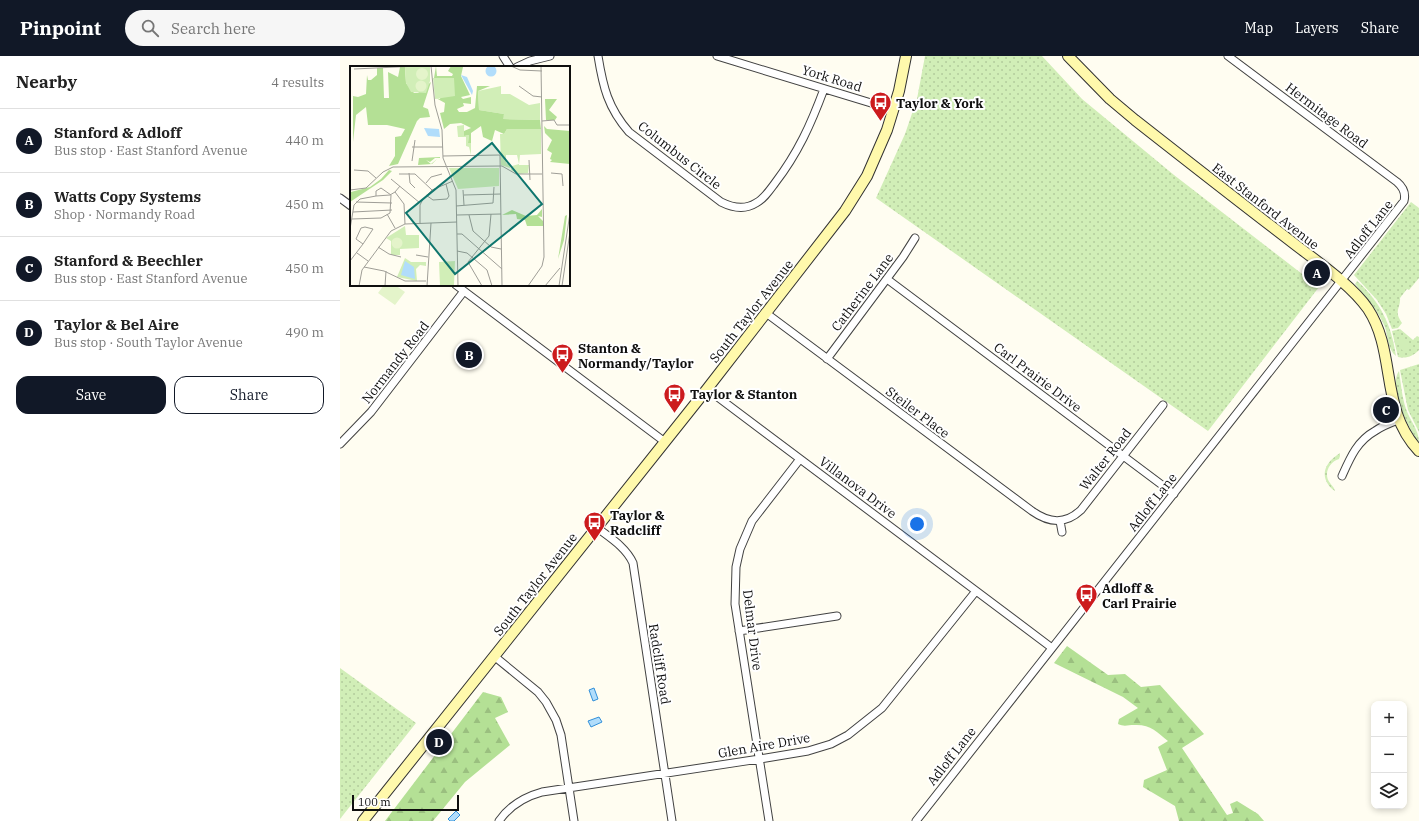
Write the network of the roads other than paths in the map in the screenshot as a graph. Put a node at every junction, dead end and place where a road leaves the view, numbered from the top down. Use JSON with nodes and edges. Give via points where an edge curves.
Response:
{"nodes":[{"id":1,"x":504,"y":56,"type":"edge"},
{"id":2,"x":550,"y":56,"type":"edge"},
{"id":3,"x":598,"y":56,"type":"edge"},
{"id":4,"x":717,"y":56,"type":"edge"},
{"id":5,"x":906,"y":56,"type":"edge"},
{"id":6,"x":1068,"y":56,"type":"edge"},
{"id":7,"x":1228,"y":56,"type":"edge"},
{"id":8,"x":509,"y":66,"type":"edge"},
{"id":9,"x":519,"y":66,"type":"edge"},
{"id":10,"x":824,"y":89,"type":"junction"},
{"id":11,"x":894,"y":110,"type":"junction"},
{"id":12,"x":1405,"y":197,"type":"joint"},
{"id":13,"x":340,"y":198,"type":"edge"},
{"id":14,"x":350,"y":205,"type":"edge"},
{"id":15,"x":915,"y":238,"type":"dead end"},
{"id":16,"x":887,"y":279,"type":"junction"},
{"id":17,"x":1341,"y":281,"type":"junction"},
{"id":18,"x":457,"y":286,"type":"edge"},
{"id":19,"x":464,"y":291,"type":"junction"},
{"id":20,"x":766,"y":313,"type":"junction"},
{"id":21,"x":827,"y":359,"type":"junction"},
{"id":22,"x":707,"y":388,"type":"junction"},
{"id":23,"x":1163,"y":405,"type":"dead end"},
{"id":24,"x":1398,"y":420,"type":"junction"},
{"id":25,"x":665,"y":442,"type":"junction"},
{"id":26,"x":340,"y":444,"type":"edge"},
{"id":27,"x":1419,"y":451,"type":"edge"},
{"id":28,"x":1123,"y":456,"type":"junction"},
{"id":29,"x":800,"y":459,"type":"junction"},
{"id":30,"x":1342,"y":476,"type":"dead end"},
{"id":31,"x":1174,"y":494,"type":"junction"},
{"id":32,"x":1060,"y":521,"type":"junction"},
{"id":33,"x":596,"y":527,"type":"junction"},
{"id":34,"x":1062,"y":532,"type":"dead end"},
{"id":35,"x":976,"y":591,"type":"junction"},
{"id":36,"x":837,"y":616,"type":"dead end"},
{"id":37,"x":740,"y":631,"type":"junction"},
{"id":38,"x":1052,"y":648,"type":"junction"},
{"id":39,"x":494,"y":656,"type":"junction"},
{"id":40,"x":759,"y":760,"type":"junction"},
{"id":41,"x":665,"y":774,"type":"junction"},
{"id":42,"x":569,"y":788,"type":"junction"},
{"id":43,"x":363,"y":821,"type":"edge"},
{"id":44,"x":499,"y":821,"type":"edge"},
{"id":45,"x":574,"y":821,"type":"edge"},
{"id":46,"x":672,"y":821,"type":"edge"},
{"id":47,"x":769,"y":821,"type":"edge"},
{"id":48,"x":916,"y":821,"type":"edge"}],
"edges":[{"from":1,"to":8,"type":"street"},
{"from":2,"to":9,"type":"street"},
{"from":3,"to":10,"type":"street","name":"Columbus Circle","via":[[602,83],[617,118],[636,138],[726,205],[737,208],[757,203],[785,170],[809,129]]},
{"from":4,"to":10,"type":"street","name":"York Road"},
{"from":5,"to":11,"type":"street","name":"South Taylor Avenue"},
{"from":6,"to":17,"type":"street","name":"East Stanford Avenue","via":[[1110,99],[1135,120]]},
{"from":7,"to":12,"type":"street","name":"Hermitage Road","via":[[1397,182],[1402,187]]},
{"from":10,"to":11,"type":"street","name":"York Road"},
{"from":11,"to":20,"type":"street","name":"South Taylor Avenue","via":[[880,148],[855,195]]},
{"from":12,"to":17,"type":"street","name":"Adloff Lane","via":[[1401,206]]},
{"from":13,"to":14,"type":"street"},
{"from":15,"to":16,"type":"street","name":"Catherine Lane"},
{"from":16,"to":21,"type":"street","name":"Catherine Lane"},
{"from":16,"to":28,"type":"street","name":"Carl Prairie Drive"},
{"from":17,"to":24,"type":"street","name":"East Stanford Avenue","via":[[1367,307],[1378,328]]},
{"from":17,"to":31,"type":"street","name":"Adloff Lane"},
{"from":18,"to":19,"type":"street"},
{"from":19,"to":25,"type":"street"},
{"from":19,"to":26,"type":"street","name":"Normandy Road","via":[[371,412]]},
{"from":20,"to":21,"type":"street","name":"Steiler Place"},
{"from":20,"to":22,"type":"street","name":"South Taylor Avenue"},
{"from":21,"to":32,"type":"street","name":"Steiler Place","via":[[1036,514],[1050,521]]},
{"from":22,"to":25,"type":"street","name":"South Taylor Avenue"},
{"from":22,"to":29,"type":"street","name":"Villanova Drive"},
{"from":23,"to":28,"type":"street","name":"Walter Road"},
{"from":24,"to":27,"type":"street","name":"East Stanford Avenue","via":[[1410,442]]},
{"from":24,"to":30,"type":"street","via":[[1375,430],[1363,439]]},
{"from":25,"to":33,"type":"street","name":"South Taylor Avenue"},
{"from":28,"to":31,"type":"street","name":"Carl Prairie Drive"},
{"from":28,"to":32,"type":"street","name":"Walter Road","via":[[1081,510]]},
{"from":29,"to":35,"type":"street","name":"Villanova Drive"},
{"from":29,"to":37,"type":"street","name":"Delmar Drive","via":[[752,521],[740,549],[735,586]]},
{"from":31,"to":38,"type":"street","name":"Adloff Lane"},
{"from":32,"to":34,"type":"street"},
{"from":33,"to":39,"type":"street","name":"South Taylor Avenue"},
{"from":33,"to":41,"type":"street","name":"Radcliff Road","via":[[625,550],[633,563]]},
{"from":35,"to":38,"type":"street","name":"Villanova Drive"},
{"from":35,"to":40,"type":"street","name":"Glen Aire Drive","via":[[882,708],[866,722],[831,744]]},
{"from":36,"to":37,"type":"street"},
{"from":37,"to":40,"type":"street","name":"Delmar Drive"},
{"from":38,"to":48,"type":"street","name":"Adloff Lane"},
{"from":39,"to":42,"type":"street","via":[[527,682],[546,702],[561,735]]},
{"from":39,"to":43,"type":"street","name":"South Taylor Avenue"},
{"from":40,"to":41,"type":"street","name":"Glen Aire Drive"},
{"from":40,"to":47,"type":"street","name":"Delmar Drive"},
{"from":41,"to":42,"type":"street","name":"Glen Aire Drive"},
{"from":41,"to":46,"type":"street","name":"Radcliff Road"},
{"from":42,"to":44,"type":"street","name":"Glen Aire Drive","via":[[525,797],[510,808]]},
{"from":42,"to":45,"type":"street"}]}
